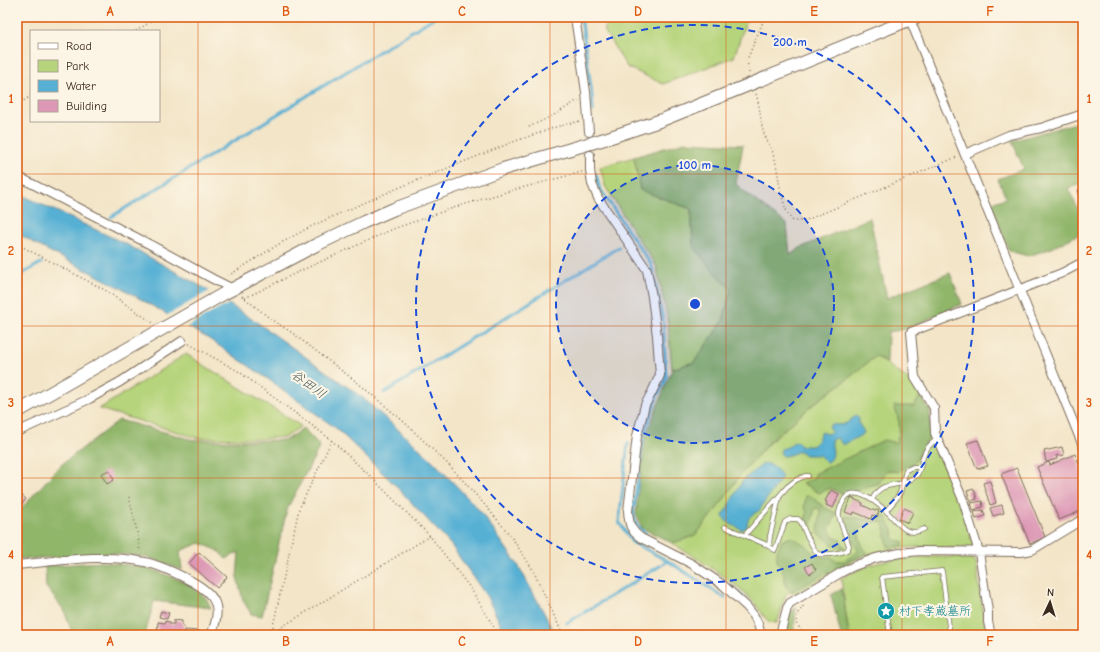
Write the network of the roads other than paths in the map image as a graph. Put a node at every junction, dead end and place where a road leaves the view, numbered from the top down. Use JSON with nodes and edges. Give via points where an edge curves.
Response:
{"nodes":[{"id":1,"x":575,"y":17,"type":"edge"},
{"id":2,"x":912,"y":18,"type":"edge"},
{"id":3,"x":1083,"y":114,"type":"edge"},
{"id":4,"x":589,"y":132,"type":"dead end"},
{"id":5,"x":965,"y":154,"type":"junction"},
{"id":6,"x":590,"y":155,"type":"dead end"},
{"id":7,"x":17,"y":176,"type":"edge"},
{"id":8,"x":1083,"y":262,"type":"edge"},
{"id":9,"x":226,"y":288,"type":"junction"},
{"id":10,"x":1020,"y":290,"type":"junction"},
{"id":11,"x":182,"y":341,"type":"road end"},
{"id":12,"x":17,"y":412,"type":"edge"},
{"id":13,"x":17,"y":432,"type":"edge"},
{"id":14,"x":938,"y":440,"type":"junction"},
{"id":15,"x":1083,"y":446,"type":"edge"},
{"id":16,"x":920,"y":467,"type":"junction"},
{"id":17,"x":808,"y":476,"type":"dead end"},
{"id":18,"x":902,"y":483,"type":"junction"},
{"id":19,"x":779,"y":497,"type":"junction"},
{"id":20,"x":872,"y":500,"type":"junction"},
{"id":21,"x":886,"y":511,"type":"junction"},
{"id":22,"x":1083,"y":519,"type":"edge"},
{"id":23,"x":725,"y":527,"type":"dead end"},
{"id":24,"x":924,"y":529,"type":"dead end"},
{"id":25,"x":745,"y":536,"type":"junction"},
{"id":26,"x":769,"y":546,"type":"junction"},
{"id":27,"x":979,"y":552,"type":"junction"},
{"id":28,"x":17,"y":565,"type":"edge"},
{"id":29,"x":211,"y":635,"type":"edge"},
{"id":30,"x":761,"y":635,"type":"edge"},
{"id":31,"x":780,"y":635,"type":"edge"},
{"id":32,"x":890,"y":635,"type":"edge"},
{"id":33,"x":950,"y":635,"type":"edge"},
{"id":34,"x":991,"y":635,"type":"edge"}],
"edges":[{"from":1,"to":4,"type":"street"},
{"from":2,"to":5,"type":"street"},
{"from":2,"to":9,"type":"street","via":[[662,120],[503,169],[394,209]]},
{"from":3,"to":5,"type":"street","via":[[1041,128],[1009,135]]},
{"from":5,"to":10,"type":"street"},
{"from":6,"to":30,"type":"street","via":[[592,184],[598,198],[647,270],[657,336],[660,375],[645,406],[638,436],[628,511],[630,527],[641,538],[692,564],[723,585],[754,616]]},
{"from":7,"to":9,"type":"street","via":[[150,244]]},
{"from":8,"to":10,"type":"street"},
{"from":9,"to":12,"type":"street","via":[[165,328]]},
{"from":10,"to":14,"type":"street","via":[[912,332],[915,377],[934,408],[935,433]]},
{"from":10,"to":15,"type":"street"},
{"from":11,"to":13,"type":"street","via":[[120,382]]},
{"from":14,"to":16,"type":"lane","via":[[928,446]]},
{"from":14,"to":27,"type":"street","via":[[963,500]]},
{"from":16,"to":18,"type":"lane","via":[[918,474]]},
{"from":16,"to":18,"type":"lane","via":[[906,470]]},
{"from":17,"to":19,"type":"lane","via":[[796,480]]},
{"from":18,"to":20,"type":"lane","via":[[884,486],[877,491]]},
{"from":18,"to":21,"type":"lane","via":[[900,493]]},
{"from":19,"to":25,"type":"lane"},
{"from":19,"to":26,"type":"lane"},
{"from":20,"to":21,"type":"lane"},
{"from":20,"to":26,"type":"lane","via":[[862,494],[851,493],[843,500],[838,515],[849,546],[844,552],[817,554],[798,519],[785,522],[775,550]]},
{"from":21,"to":24,"type":"lane","via":[[905,530],[916,532]]},
{"from":22,"to":27,"type":"street","via":[[1032,550]]},
{"from":23,"to":25,"type":"lane"},
{"from":25,"to":26,"type":"lane"},
{"from":27,"to":31,"type":"street","via":[[900,552],[848,569],[790,602]]},
{"from":27,"to":34,"type":"street"},
{"from":28,"to":29,"type":"street","via":[[104,558],[128,559],[170,570],[200,586],[216,604],[216,624]]},
{"from":32,"to":33,"type":"lane","via":[[882,577],[942,571]]}]}
